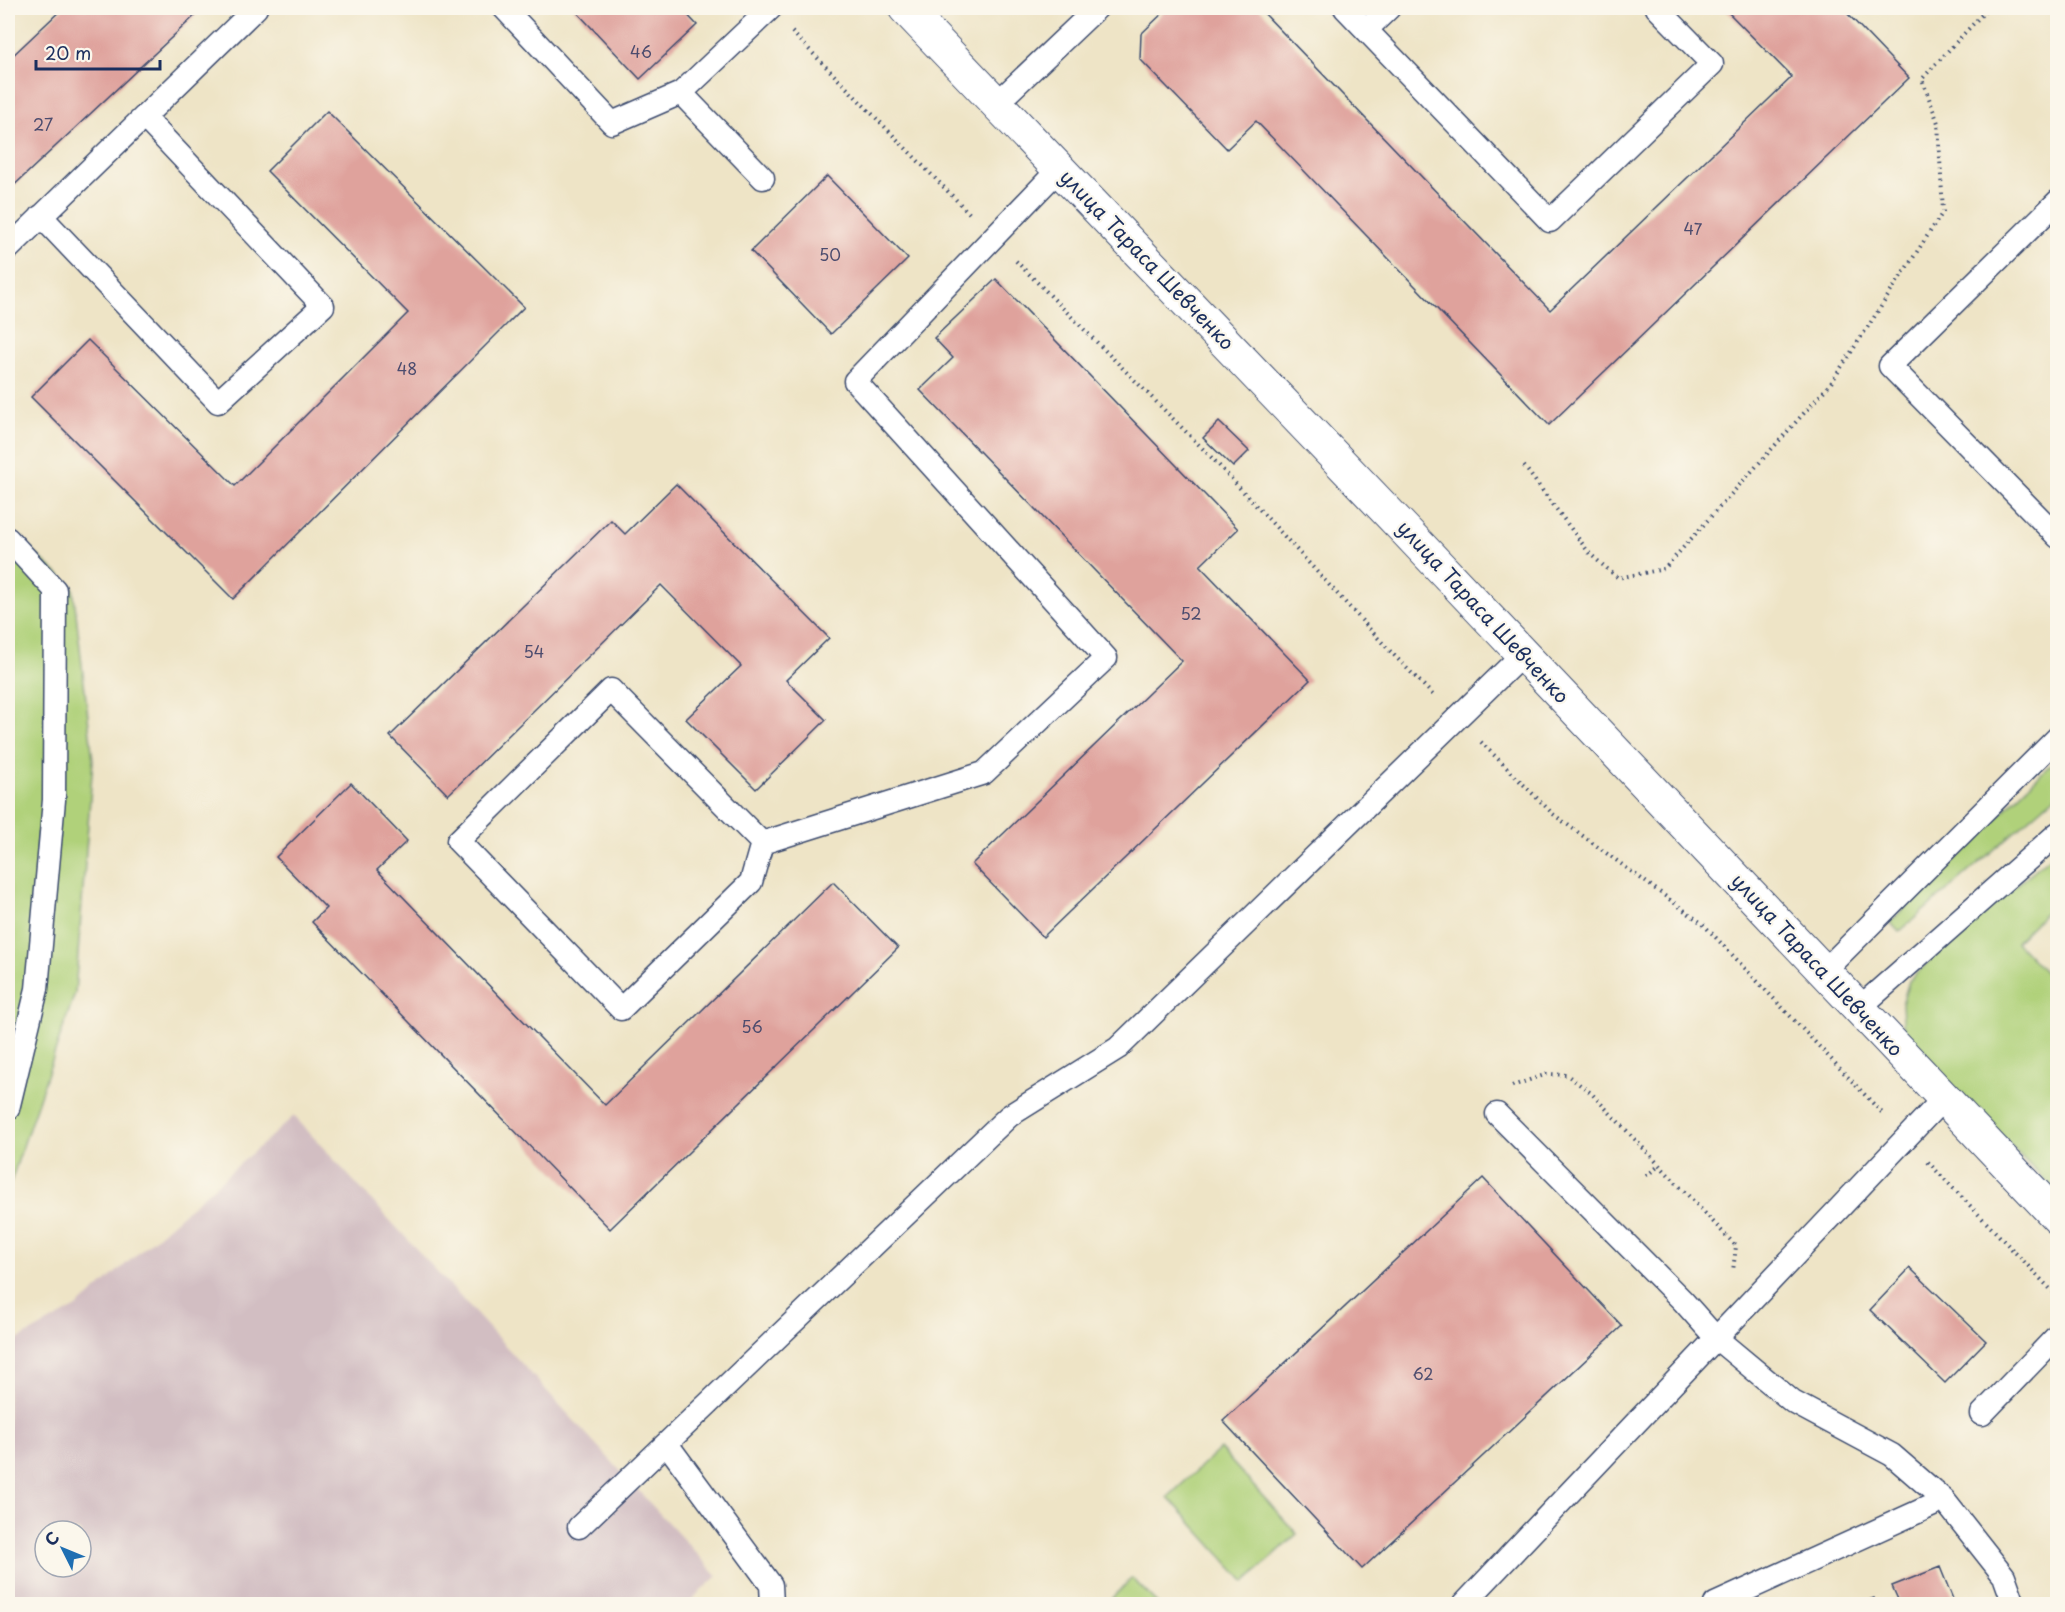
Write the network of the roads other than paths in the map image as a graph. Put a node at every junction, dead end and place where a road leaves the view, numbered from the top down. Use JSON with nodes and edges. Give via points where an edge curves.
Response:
{"nodes":[{"id":1,"x":256,"y":8,"type":"edge"},
{"id":2,"x":504,"y":8,"type":"edge"},
{"id":3,"x":770,"y":8,"type":"edge"},
{"id":4,"x":905,"y":8,"type":"edge"},
{"id":5,"x":1097,"y":8,"type":"edge"},
{"id":6,"x":1345,"y":8,"type":"edge"},
{"id":7,"x":1389,"y":8,"type":"edge"},
{"id":8,"x":1657,"y":8,"type":"edge"},
{"id":9,"x":1366,"y":30,"type":"junction"},
{"id":10,"x":681,"y":93,"type":"junction"},
{"id":11,"x":997,"y":103,"type":"junction"},
{"id":12,"x":144,"y":117,"type":"junction"},
{"id":13,"x":1060,"y":168,"type":"junction"},
{"id":14,"x":763,"y":178,"type":"dead end"},
{"id":15,"x":2058,"y":201,"type":"edge"},
{"id":16,"x":41,"y":216,"type":"junction"},
{"id":17,"x":8,"y":249,"type":"edge"},
{"id":18,"x":2058,"y":537,"type":"edge"},
{"id":19,"x":8,"y":538,"type":"edge"},
{"id":20,"x":1523,"y":654,"type":"junction"},
{"id":21,"x":2058,"y":737,"type":"edge"},
{"id":22,"x":2058,"y":832,"type":"edge"},
{"id":23,"x":762,"y":843,"type":"junction"},
{"id":24,"x":1823,"y":972,"type":"junction"},
{"id":25,"x":1858,"y":1009,"type":"junction"},
{"id":26,"x":1943,"y":1099,"type":"junction"},
{"id":27,"x":8,"y":1109,"type":"edge"},
{"id":28,"x":1497,"y":1114,"type":"dead end"},
{"id":29,"x":2058,"y":1218,"type":"edge"},
{"id":30,"x":2058,"y":1335,"type":"edge"},
{"id":31,"x":1716,"y":1338,"type":"junction"},
{"id":32,"x":1982,"y":1414,"type":"dead end"},
{"id":33,"x":667,"y":1444,"type":"junction"},
{"id":34,"x":1944,"y":1500,"type":"junction"},
{"id":35,"x":579,"y":1527,"type":"dead end"},
{"id":36,"x":772,"y":1605,"type":"edge"},
{"id":37,"x":1464,"y":1605,"type":"edge"},
{"id":38,"x":1715,"y":1605,"type":"edge"},
{"id":39,"x":2014,"y":1605,"type":"edge"}],
"edges":[{"from":1,"to":12,"type":"lane"},
{"from":2,"to":10,"type":"lane","via":[[612,123]]},
{"from":3,"to":10,"type":"lane"},
{"from":4,"to":11,"type":"main road","name":"улица Тараса Шевченко"},
{"from":5,"to":11,"type":"lane"},
{"from":6,"to":9,"type":"lane"},
{"from":7,"to":9,"type":"lane"},
{"from":8,"to":9,"type":"lane","via":[[1712,64],[1550,221]]},
{"from":10,"to":14,"type":"lane"},
{"from":11,"to":13,"type":"main road","name":"улица Тараса Шевченко"},
{"from":12,"to":16,"type":"lane"},
{"from":12,"to":16,"type":"lane","via":[[323,306],[218,402]]},
{"from":13,"to":20,"type":"main road","name":"улица Тараса Шевченко"},
{"from":13,"to":23,"type":"lane","via":[[855,381],[1106,658],[984,774]]},
{"from":15,"to":18,"type":"lane","via":[[1890,366]]},
{"from":16,"to":17,"type":"lane"},
{"from":19,"to":27,"type":"lane","via":[[55,590],[54,800],[37,989]]},
{"from":20,"to":24,"type":"main road","name":"улица Тараса Шевченко"},
{"from":20,"to":33,"type":"lane","via":[[1118,1048],[1009,1116]]},
{"from":21,"to":24,"type":"lane"},
{"from":22,"to":25,"type":"lane"},
{"from":23,"to":23,"type":"lane","via":[[611,690],[458,841],[621,1009],[751,882]]},
{"from":24,"to":25,"type":"main road","name":"улица Тараса Шевченко"},
{"from":25,"to":26,"type":"main road","name":"улица Тараса Шевченко"},
{"from":26,"to":29,"type":"main road","name":"улица Тараса Шевченко"},
{"from":26,"to":31,"type":"lane"},
{"from":28,"to":31,"type":"lane"},
{"from":30,"to":32,"type":"lane"},
{"from":31,"to":34,"type":"lane","via":[[1793,1402],[1892,1455]]},
{"from":31,"to":37,"type":"lane"},
{"from":33,"to":35,"type":"lane"},
{"from":33,"to":36,"type":"lane","via":[[771,1585]]},
{"from":34,"to":38,"type":"lane"},
{"from":34,"to":39,"type":"lane","via":[[2004,1576]]}]}
